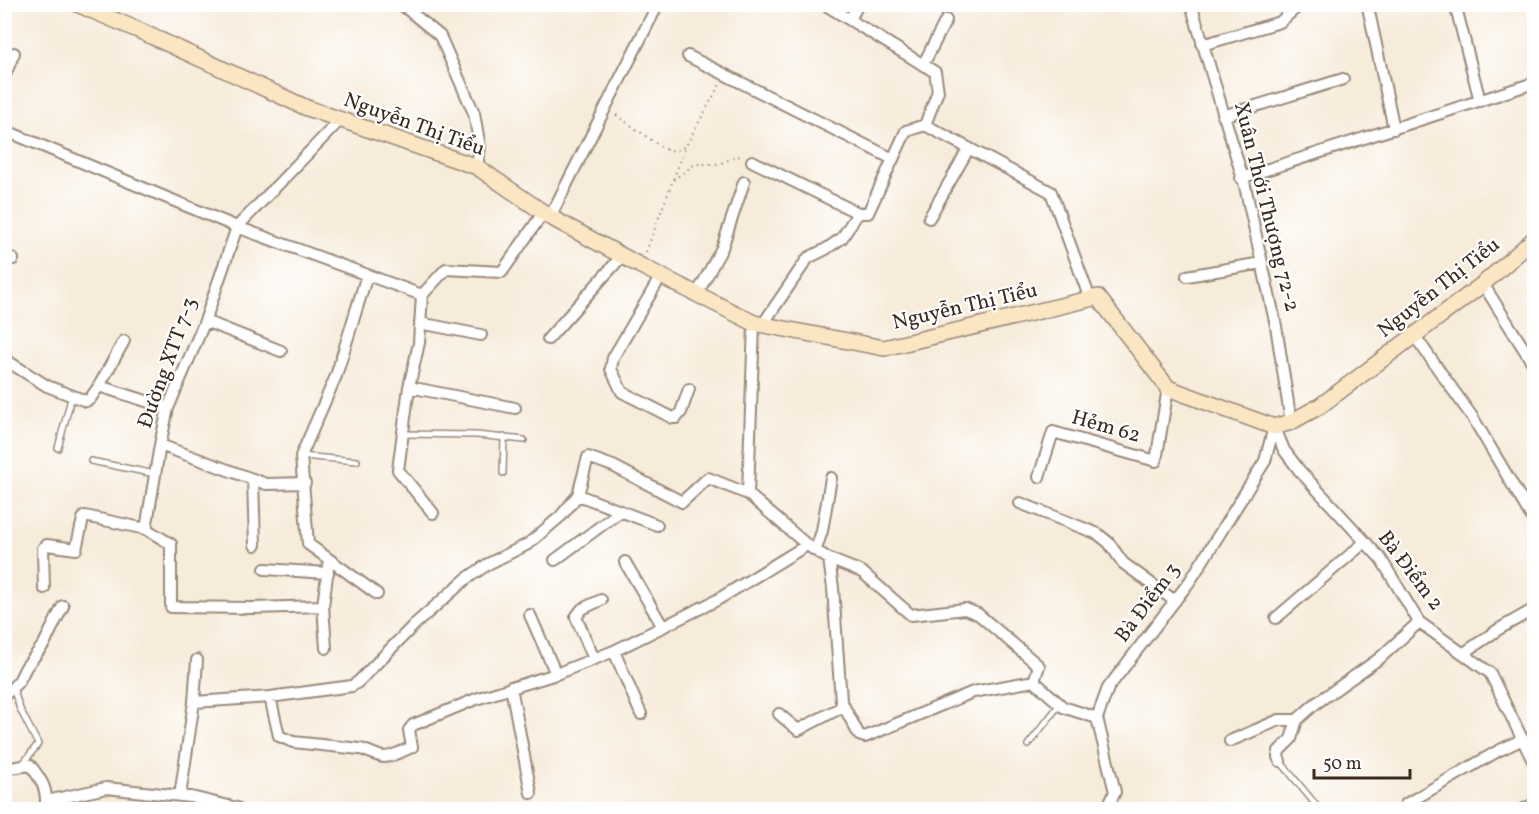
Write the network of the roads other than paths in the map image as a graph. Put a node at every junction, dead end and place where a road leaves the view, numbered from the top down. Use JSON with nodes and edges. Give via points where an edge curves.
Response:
{"nodes":[{"id":1,"x":77,"y":4,"type":"edge"},
{"id":2,"x":658,"y":4,"type":"edge"},
{"id":3,"x":824,"y":4,"type":"edge"},
{"id":4,"x":858,"y":4,"type":"edge"},
{"id":5,"x":1191,"y":4,"type":"edge"},
{"id":6,"x":1295,"y":4,"type":"edge"},
{"id":7,"x":1455,"y":4,"type":"edge"},
{"id":8,"x":401,"y":5,"type":"edge"},
{"id":9,"x":1368,"y":7,"type":"dead end"},
{"id":10,"x":850,"y":20,"type":"junction"},
{"id":11,"x":946,"y":20,"type":"dead end"},
{"id":12,"x":1202,"y":45,"type":"junction"},
{"id":13,"x":14,"y":52,"type":"dead end"},
{"id":14,"x":688,"y":56,"type":"dead end"},
{"id":15,"x":923,"y":65,"type":"junction"},
{"id":16,"x":4,"y":77,"type":"edge"},
{"id":17,"x":1343,"y":79,"type":"dead end"},
{"id":18,"x":1534,"y":83,"type":"edge"},
{"id":19,"x":1480,"y":101,"type":"junction"},
{"id":20,"x":1223,"y":116,"type":"junction"},
{"id":21,"x":341,"y":119,"type":"junction"},
{"id":22,"x":926,"y":125,"type":"junction"},
{"id":23,"x":1394,"y":129,"type":"junction"},
{"id":24,"x":4,"y":130,"type":"edge"},
{"id":25,"x":969,"y":148,"type":"junction"},
{"id":26,"x":893,"y":159,"type":"junction"},
{"id":27,"x":752,"y":161,"type":"road end"},
{"id":28,"x":477,"y":167,"type":"junction"},
{"id":29,"x":1241,"y":178,"type":"junction"},
{"id":30,"x":744,"y":182,"type":"dead end"},
{"id":31,"x":858,"y":213,"type":"junction"},
{"id":32,"x":547,"y":215,"type":"junction"},
{"id":33,"x":929,"y":218,"type":"dead end"},
{"id":34,"x":237,"y":227,"type":"junction"},
{"id":35,"x":1534,"y":238,"type":"edge"},
{"id":36,"x":622,"y":256,"type":"junction"},
{"id":37,"x":1262,"y":263,"type":"junction"},
{"id":38,"x":367,"y":275,"type":"junction"},
{"id":39,"x":661,"y":276,"type":"junction"},
{"id":40,"x":1187,"y":276,"type":"dead end"},
{"id":41,"x":1483,"y":284,"type":"junction"},
{"id":42,"x":697,"y":294,"type":"junction"},
{"id":43,"x":422,"y":295,"type":"junction"},
{"id":44,"x":1090,"y":299,"type":"junction"},
{"id":45,"x":205,"y":321,"type":"junction"},
{"id":46,"x":758,"y":323,"type":"junction"},
{"id":47,"x":420,"y":324,"type":"junction"},
{"id":48,"x":481,"y":335,"type":"dead end"},
{"id":49,"x":1414,"y":335,"type":"junction"},
{"id":50,"x":548,"y":339,"type":"dead end"},
{"id":51,"x":124,"y":341,"type":"dead end"},
{"id":52,"x":280,"y":351,"type":"dead end"},
{"id":53,"x":4,"y":359,"type":"edge"},
{"id":54,"x":1534,"y":365,"type":"edge"},
{"id":55,"x":99,"y":386,"type":"junction"},
{"id":56,"x":409,"y":387,"type":"junction"},
{"id":57,"x":1168,"y":387,"type":"junction"},
{"id":58,"x":689,"y":389,"type":"dead end"},
{"id":59,"x":72,"y":395,"type":"junction"},
{"id":60,"x":168,"y":408,"type":"junction"},
{"id":61,"x":515,"y":408,"type":"dead end"},
{"id":62,"x":1291,"y":422,"type":"junction"},
{"id":63,"x":1275,"y":427,"type":"junction"},
{"id":64,"x":404,"y":434,"type":"junction"},
{"id":65,"x":504,"y":437,"type":"junction"},
{"id":66,"x":524,"y":440,"type":"dead end"},
{"id":67,"x":159,"y":445,"type":"junction"},
{"id":68,"x":58,"y":448,"type":"dead end"},
{"id":69,"x":301,"y":456,"type":"junction"},
{"id":70,"x":91,"y":460,"type":"dead end"},
{"id":71,"x":357,"y":461,"type":"dead end"},
{"id":72,"x":503,"y":473,"type":"dead end"},
{"id":73,"x":155,"y":474,"type":"junction"},
{"id":74,"x":1039,"y":477,"type":"dead end"},
{"id":75,"x":831,"y":478,"type":"dead end"},
{"id":76,"x":253,"y":479,"type":"junction"},
{"id":77,"x":305,"y":483,"type":"junction"},
{"id":78,"x":748,"y":494,"type":"junction"},
{"id":79,"x":578,"y":495,"type":"junction"},
{"id":80,"x":1020,"y":502,"type":"dead end"},
{"id":81,"x":621,"y":511,"type":"junction"},
{"id":82,"x":433,"y":513,"type":"dead end"},
{"id":83,"x":1534,"y":521,"type":"edge"},
{"id":84,"x":657,"y":525,"type":"dead end"},
{"id":85,"x":146,"y":529,"type":"junction"},
{"id":86,"x":1365,"y":542,"type":"junction"},
{"id":87,"x":255,"y":544,"type":"dead end"},
{"id":88,"x":812,"y":547,"type":"junction"},
{"id":89,"x":828,"y":559,"type":"junction"},
{"id":90,"x":330,"y":560,"type":"junction"},
{"id":91,"x":555,"y":560,"type":"dead end"},
{"id":92,"x":626,"y":562,"type":"dead end"},
{"id":93,"x":265,"y":568,"type":"dead end"},
{"id":94,"x":328,"y":573,"type":"junction"},
{"id":95,"x":44,"y":588,"type":"dead end"},
{"id":96,"x":377,"y":594,"type":"dead end"},
{"id":97,"x":601,"y":600,"type":"dead end"},
{"id":98,"x":1174,"y":601,"type":"junction"},
{"id":99,"x":63,"y":606,"type":"dead end"},
{"id":100,"x":323,"y":606,"type":"junction"},
{"id":101,"x":1534,"y":609,"type":"edge"},
{"id":102,"x":531,"y":615,"type":"dead end"},
{"id":103,"x":1276,"y":618,"type":"dead end"},
{"id":104,"x":1419,"y":622,"type":"junction"},
{"id":105,"x":663,"y":627,"type":"junction"},
{"id":106,"x":326,"y":648,"type":"dead end"},
{"id":107,"x":614,"y":651,"type":"junction"},
{"id":108,"x":1464,"y":653,"type":"junction"},
{"id":109,"x":594,"y":659,"type":"junction"},
{"id":110,"x":197,"y":660,"type":"dead end"},
{"id":111,"x":555,"y":674,"type":"junction"},
{"id":112,"x":1034,"y":681,"type":"junction"},
{"id":113,"x":511,"y":687,"type":"junction"},
{"id":114,"x":9,"y":692,"type":"edge"},
{"id":115,"x":270,"y":697,"type":"junction"},
{"id":116,"x":194,"y":702,"type":"junction"},
{"id":117,"x":1060,"y":704,"type":"junction"},
{"id":118,"x":844,"y":706,"type":"junction"},
{"id":119,"x":641,"y":714,"type":"dead end"},
{"id":120,"x":779,"y":714,"type":"dead end"},
{"id":121,"x":1097,"y":718,"type":"junction"},
{"id":122,"x":1297,"y":720,"type":"junction"},
{"id":123,"x":1523,"y":739,"type":"junction"},
{"id":124,"x":1230,"y":741,"type":"dead end"},
{"id":125,"x":1028,"y":746,"type":"dead end"},
{"id":126,"x":1533,"y":759,"type":"edge"},
{"id":127,"x":1280,"y":761,"type":"joint"},
{"id":128,"x":21,"y":766,"type":"junction"},
{"id":129,"x":4,"y":769,"type":"edge"},
{"id":130,"x":531,"y":793,"type":"dead end"},
{"id":131,"x":180,"y":796,"type":"junction"},
{"id":132,"x":1406,"y":804,"type":"dead end"},
{"id":133,"x":1534,"y":804,"type":"edge"},
{"id":134,"x":46,"y":805,"type":"edge"},
{"id":135,"x":237,"y":808,"type":"edge"},
{"id":136,"x":1106,"y":810,"type":"edge"},
{"id":137,"x":1320,"y":810,"type":"edge"},
{"id":138,"x":1522,"y":810,"type":"edge"}],
"edges":[{"from":1,"to":21,"type":"street","name":"Nguyễn Thị Tiểu","via":[[307,108]]},
{"from":2,"to":32,"type":"street"},
{"from":3,"to":10,"type":"street"},
{"from":4,"to":10,"type":"street"},
{"from":5,"to":12,"type":"street","name":"Xuân Thới Thượng 72-2"},
{"from":6,"to":12,"type":"street","via":[[1296,8],[1280,22]]},
{"from":7,"to":19,"type":"street"},
{"from":8,"to":28,"type":"street","via":[[440,36],[474,113],[480,147]]},
{"from":9,"to":23,"type":"street"},
{"from":10,"to":15,"type":"street"},
{"from":11,"to":15,"type":"street"},
{"from":12,"to":20,"type":"street","name":"Xuân Thới Thượng 72-2"},
{"from":13,"to":16,"type":"street"},
{"from":14,"to":26,"type":"street"},
{"from":15,"to":22,"type":"street","via":[[935,72],[938,91]]},
{"from":17,"to":20,"type":"street"},
{"from":18,"to":19,"type":"street"},
{"from":19,"to":23,"type":"street"},
{"from":20,"to":29,"type":"street","name":"Xuân Thới Thượng 72-2"},
{"from":21,"to":28,"type":"street","name":"Nguyễn Thị Tiểu"},
{"from":21,"to":34,"type":"street","name":"Đường XTT 7-3"},
{"from":22,"to":25,"type":"street"},
{"from":22,"to":26,"type":"street","via":[[906,131]]},
{"from":23,"to":29,"type":"street"},
{"from":24,"to":34,"type":"street"},
{"from":25,"to":33,"type":"street"},
{"from":25,"to":44,"type":"street","via":[[1051,192]]},
{"from":26,"to":31,"type":"street","via":[[868,213]]},
{"from":27,"to":31,"type":"street"},
{"from":28,"to":32,"type":"street","name":"Nguyễn Thị Tiểu"},
{"from":29,"to":37,"type":"street","name":"Xuân Thới Thượng 72-2"},
{"from":30,"to":42,"type":"street","via":[[722,248]]},
{"from":31,"to":46,"type":"street","via":[[842,238],[808,258]]},
{"from":32,"to":36,"type":"street","name":"Nguyễn Thị Tiểu"},
{"from":32,"to":43,"type":"street","via":[[502,272],[446,269]]},
{"from":34,"to":38,"type":"street"},
{"from":34,"to":45,"type":"street","name":"Đường XTT 7-3"},
{"from":35,"to":41,"type":"street","name":"Nguyễn Thị Tiểu"},
{"from":36,"to":39,"type":"street","name":"Nguyễn Thị Tiểu"},
{"from":36,"to":50,"type":"street"},
{"from":37,"to":40,"type":"street"},
{"from":37,"to":62,"type":"street","name":"Xuân Thới Thượng 72-2"},
{"from":38,"to":43,"type":"street"},
{"from":38,"to":69,"type":"street","via":[[336,376]]},
{"from":39,"to":42,"type":"street","name":"Nguyễn Thị Tiểu"},
{"from":39,"to":58,"type":"street","via":[[611,369],[622,392],[673,418],[681,412]]},
{"from":41,"to":49,"type":"street","name":"Nguyễn Thị Tiểu"},
{"from":41,"to":54,"type":"street"},
{"from":42,"to":46,"type":"street","name":"Nguyễn Thị Tiểu"},
{"from":43,"to":47,"type":"street"},
{"from":44,"to":46,"type":"street","name":"Nguyễn Thị Tiểu","via":[[884,348]]},
{"from":44,"to":57,"type":"street","via":[[1098,297]]},
{"from":45,"to":52,"type":"street"},
{"from":45,"to":60,"type":"street","name":"Đường XTT 7-3"},
{"from":46,"to":78,"type":"street"},
{"from":47,"to":48,"type":"street"},
{"from":47,"to":56,"type":"street"},
{"from":49,"to":62,"type":"street","name":"Nguyễn Thị Tiểu","via":[[1320,406]]},
{"from":49,"to":83,"type":"street","via":[[1473,418]]},
{"from":51,"to":55,"type":"street"},
{"from":53,"to":59,"type":"street","via":[[47,386]]},
{"from":55,"to":59,"type":"street","via":[[88,400]]},
{"from":55,"to":60,"type":"street"},
{"from":56,"to":61,"type":"street"},
{"from":56,"to":64,"type":"street"},
{"from":57,"to":63,"type":"street"},
{"from":57,"to":74,"type":"street","name":"Hẻm 62","via":[[1156,461],[1053,432]]},
{"from":59,"to":68,"type":"lane"},
{"from":60,"to":67,"type":"street","name":"Đường XTT 7-3"},
{"from":62,"to":63,"type":"street","name":"Nguyễn Thị Tiểu"},
{"from":63,"to":86,"type":"street","name":"Bà Điểm 2","via":[[1284,450],[1299,470]]},
{"from":63,"to":98,"type":"street","name":"Bà Điểm 3","via":[[1265,461]]},
{"from":64,"to":65,"type":"lane"},
{"from":64,"to":82,"type":"street","via":[[398,470]]},
{"from":65,"to":66,"type":"lane"},
{"from":65,"to":72,"type":"lane"},
{"from":67,"to":73,"type":"street","name":"Đường XTT 7-3"},
{"from":67,"to":76,"type":"street"},
{"from":69,"to":71,"type":"lane"},
{"from":69,"to":77,"type":"street"},
{"from":70,"to":73,"type":"lane"},
{"from":73,"to":85,"type":"street","name":"Đường XTT 7-3"},
{"from":75,"to":88,"type":"street","via":[[822,531]]},
{"from":76,"to":77,"type":"street","via":[[266,484]]},
{"from":76,"to":87,"type":"street"},
{"from":77,"to":90,"type":"street","via":[[308,544]]},
{"from":78,"to":79,"type":"street","via":[[708,478],[681,502],[613,465],[588,457]]},
{"from":78,"to":88,"type":"street"},
{"from":79,"to":81,"type":"street"},
{"from":79,"to":115,"type":"street","via":[[561,516],[528,544],[466,579],[352,686]]},
{"from":80,"to":98,"type":"street","via":[[1098,534],[1123,562]]},
{"from":81,"to":84,"type":"street"},
{"from":81,"to":91,"type":"street"},
{"from":85,"to":95,"type":"street","via":[[85,516],[76,549],[47,545],[43,548]]},
{"from":85,"to":100,"type":"street","via":[[171,544],[171,607]]},
{"from":86,"to":103,"type":"street"},
{"from":86,"to":104,"type":"street","name":"Bà Điểm 2","via":[[1381,559]]},
{"from":88,"to":89,"type":"street"},
{"from":88,"to":105,"type":"street"},
{"from":89,"to":112,"type":"street","via":[[862,572],[911,615],[965,609],[978,614],[1039,666]]},
{"from":89,"to":118,"type":"street"},
{"from":90,"to":94,"type":"street"},
{"from":90,"to":96,"type":"street"},
{"from":92,"to":105,"type":"street"},
{"from":93,"to":94,"type":"street"},
{"from":94,"to":100,"type":"street"},
{"from":97,"to":109,"type":"street","via":[[582,609],[576,617]]},
{"from":98,"to":121,"type":"street","name":"Bà Điểm 3","via":[[1108,688]]},
{"from":99,"to":114,"type":"street","via":[[44,644]]},
{"from":100,"to":106,"type":"street"},
{"from":101,"to":108,"type":"street"},
{"from":102,"to":111,"type":"street"},
{"from":104,"to":108,"type":"street","name":"Bà Điểm 2"},
{"from":104,"to":122,"type":"street","via":[[1380,658]]},
{"from":105,"to":107,"type":"street"},
{"from":107,"to":109,"type":"street"},
{"from":107,"to":119,"type":"street"},
{"from":108,"to":123,"type":"street","name":"Bà Điểm 2","via":[[1490,673]]},
{"from":109,"to":111,"type":"street"},
{"from":110,"to":116,"type":"street"},
{"from":111,"to":113,"type":"street"},
{"from":112,"to":117,"type":"street"},
{"from":112,"to":118,"type":"street","via":[[973,692],[862,737]]},
{"from":113,"to":115,"type":"street","via":[[413,725],[409,730],[412,747],[384,757],[370,751],[292,742],[279,736]]},
{"from":113,"to":130,"type":"street"},
{"from":114,"to":128,"type":"lane","via":[[38,744]]},
{"from":115,"to":116,"type":"street"},
{"from":116,"to":131,"type":"street"},
{"from":117,"to":121,"type":"street"},
{"from":117,"to":125,"type":"lane"},
{"from":118,"to":120,"type":"street","via":[[798,730]]},
{"from":121,"to":136,"type":"street","via":[[1115,792]]},
{"from":122,"to":124,"type":"street","via":[[1279,720]]},
{"from":122,"to":127,"type":"street","via":[[1291,738],[1279,751]]},
{"from":123,"to":126,"type":"street","name":"Bà Điểm 2"},
{"from":123,"to":132,"type":"street"},
{"from":127,"to":137,"type":"lane"},
{"from":128,"to":129,"type":"street"},
{"from":128,"to":134,"type":"street","via":[[30,765],[44,783]]},
{"from":131,"to":134,"type":"street","via":[[105,788]]},
{"from":131,"to":135,"type":"street"},
{"from":133,"to":138,"type":"street"}]}
